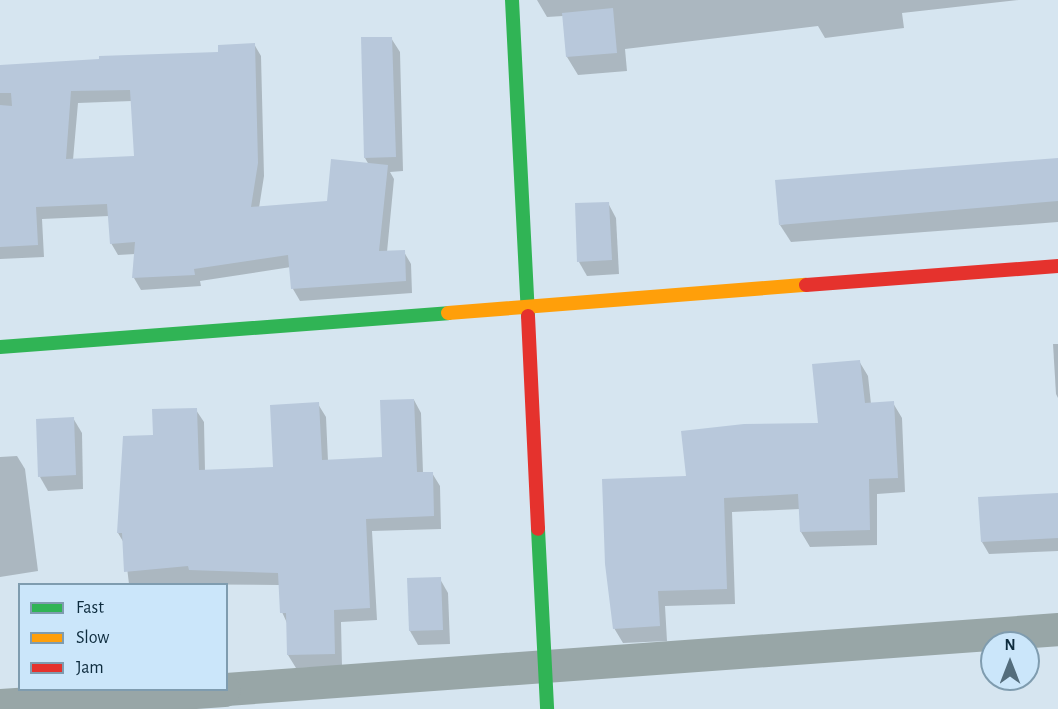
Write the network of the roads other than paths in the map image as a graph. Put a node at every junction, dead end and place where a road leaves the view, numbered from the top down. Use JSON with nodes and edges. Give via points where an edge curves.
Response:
{"nodes":[{"id":1,"x":512,"y":0,"type":"edge"},
{"id":2,"x":1058,"y":266,"type":"edge"},
{"id":3,"x":527,"y":309,"type":"junction"},
{"id":4,"x":0,"y":347,"type":"edge"},
{"id":5,"x":1058,"y":629,"type":"edge"},
{"id":6,"x":546,"y":667,"type":"junction"},
{"id":7,"x":228,"y":689,"type":"edge"},
{"id":8,"x":197,"y":691,"type":"edge"},
{"id":9,"x":0,"y":705,"type":"edge"},
{"id":10,"x":548,"y":709,"type":"edge"}],
"edges":[{"from":1,"to":3,"type":"street"},
{"from":2,"to":3,"type":"street"},
{"from":3,"to":4,"type":"street"},
{"from":3,"to":6,"type":"street"},
{"from":5,"to":6,"type":"street"},
{"from":6,"to":7,"type":"street"},
{"from":6,"to":10,"type":"street"},
{"from":8,"to":9,"type":"street"}]}
